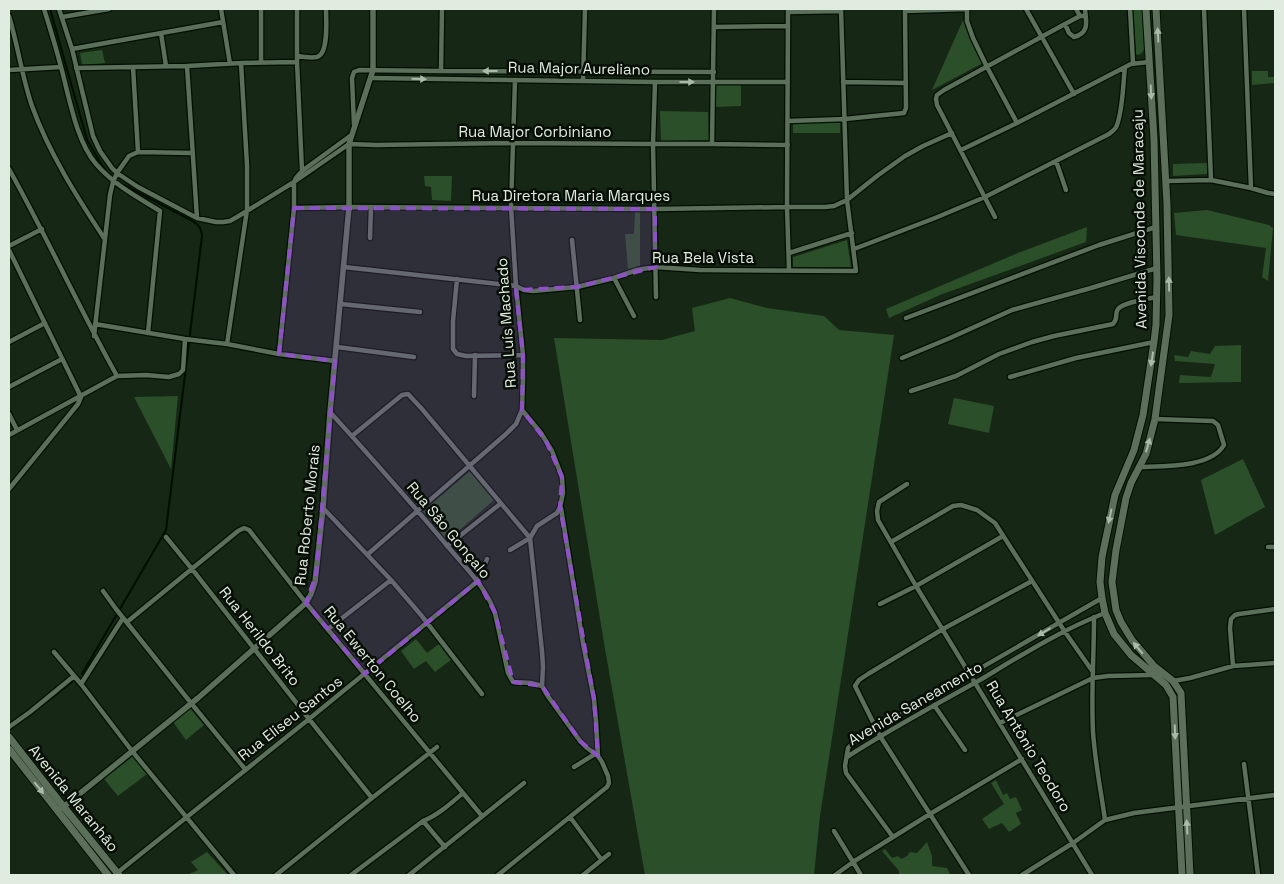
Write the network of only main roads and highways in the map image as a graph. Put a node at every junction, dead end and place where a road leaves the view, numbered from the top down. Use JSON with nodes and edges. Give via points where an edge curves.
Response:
{"nodes":[{"id":1,"x":1146,"y":9,"type":"edge"},
{"id":2,"x":1156,"y":9,"type":"edge"},
{"id":3,"x":1154,"y":139,"type":"junction"},
{"id":4,"x":1164,"y":140,"type":"junction"},
{"id":5,"x":1154,"y":159,"type":"junction"},
{"id":6,"x":1165,"y":160,"type":"junction"},
{"id":7,"x":1121,"y":478,"type":"junction"},
{"id":8,"x":1131,"y":483,"type":"junction"},
{"id":9,"x":1115,"y":494,"type":"junction"},
{"id":10,"x":1126,"y":498,"type":"junction"},
{"id":11,"x":9,"y":737,"type":"edge"},
{"id":12,"x":9,"y":750,"type":"edge"},
{"id":13,"x":1182,"y":806,"type":"junction"},
{"id":14,"x":61,"y":809,"type":"junction"},
{"id":15,"x":118,"y":874,"type":"edge"},
{"id":16,"x":108,"y":875,"type":"edge"},
{"id":17,"x":1182,"y":875,"type":"edge"},
{"id":18,"x":1190,"y":875,"type":"edge"}],
"edges":[{"from":1,"to":3,"type":"main road","name":"Avenida Visconde de Maracaju","one_way":true},
{"from":4,"to":2,"type":"main road","name":"Avenida Visconde de Maracaju","one_way":true},
{"from":3,"to":4,"type":"main road"},
{"from":3,"to":5,"type":"main road","name":"Avenida Visconde de Maracaju"},
{"from":4,"to":6,"type":"main road","name":"Avenida Visconde de Maracaju"},
{"from":5,"to":6,"type":"main road","via":[[1160,156]]},
{"from":5,"to":7,"type":"main road","name":"Avenida Visconde de Maracaju","one_way":true,"via":[[1157,268],[1154,342],[1143,415]]},
{"from":8,"to":6,"type":"main road","name":"Avenida Visconde de Maracaju","one_way":true,"via":[[1140,467],[1155,419],[1169,315]]},
{"from":7,"to":8,"type":"main road","via":[[1125,483]]},
{"from":7,"to":9,"type":"main road","name":"Avenida Visconde de Maracaju"},
{"from":8,"to":10,"type":"main road","name":"Avenida Visconde de Maracaju"},
{"from":9,"to":10,"type":"main road"},
{"from":9,"to":13,"type":"main road","name":"Avenida Visconde de Maracaju","one_way":true,"via":[[1100,571],[1105,613],[1121,644],[1172,694]]},
{"from":13,"to":10,"type":"main road","name":"Avenida Visconde de Maracaju","one_way":true,"via":[[1180,691],[1132,640],[1116,610],[1112,582]]},
{"from":11,"to":14,"type":"main road","name":"Avenida Maranhão"},
{"from":12,"to":14,"type":"main road","name":"Avenida Maranhão","one_way":true},
{"from":13,"to":17,"type":"main road","name":"Avenida Visconde de Maracaju"},
{"from":18,"to":13,"type":"main road","name":"Avenida Visconde de Maracaju","one_way":true},
{"from":14,"to":15,"type":"main road","name":"Avenida Maranhão"},
{"from":14,"to":16,"type":"main road","name":"Avenida Maranhão"}]}
